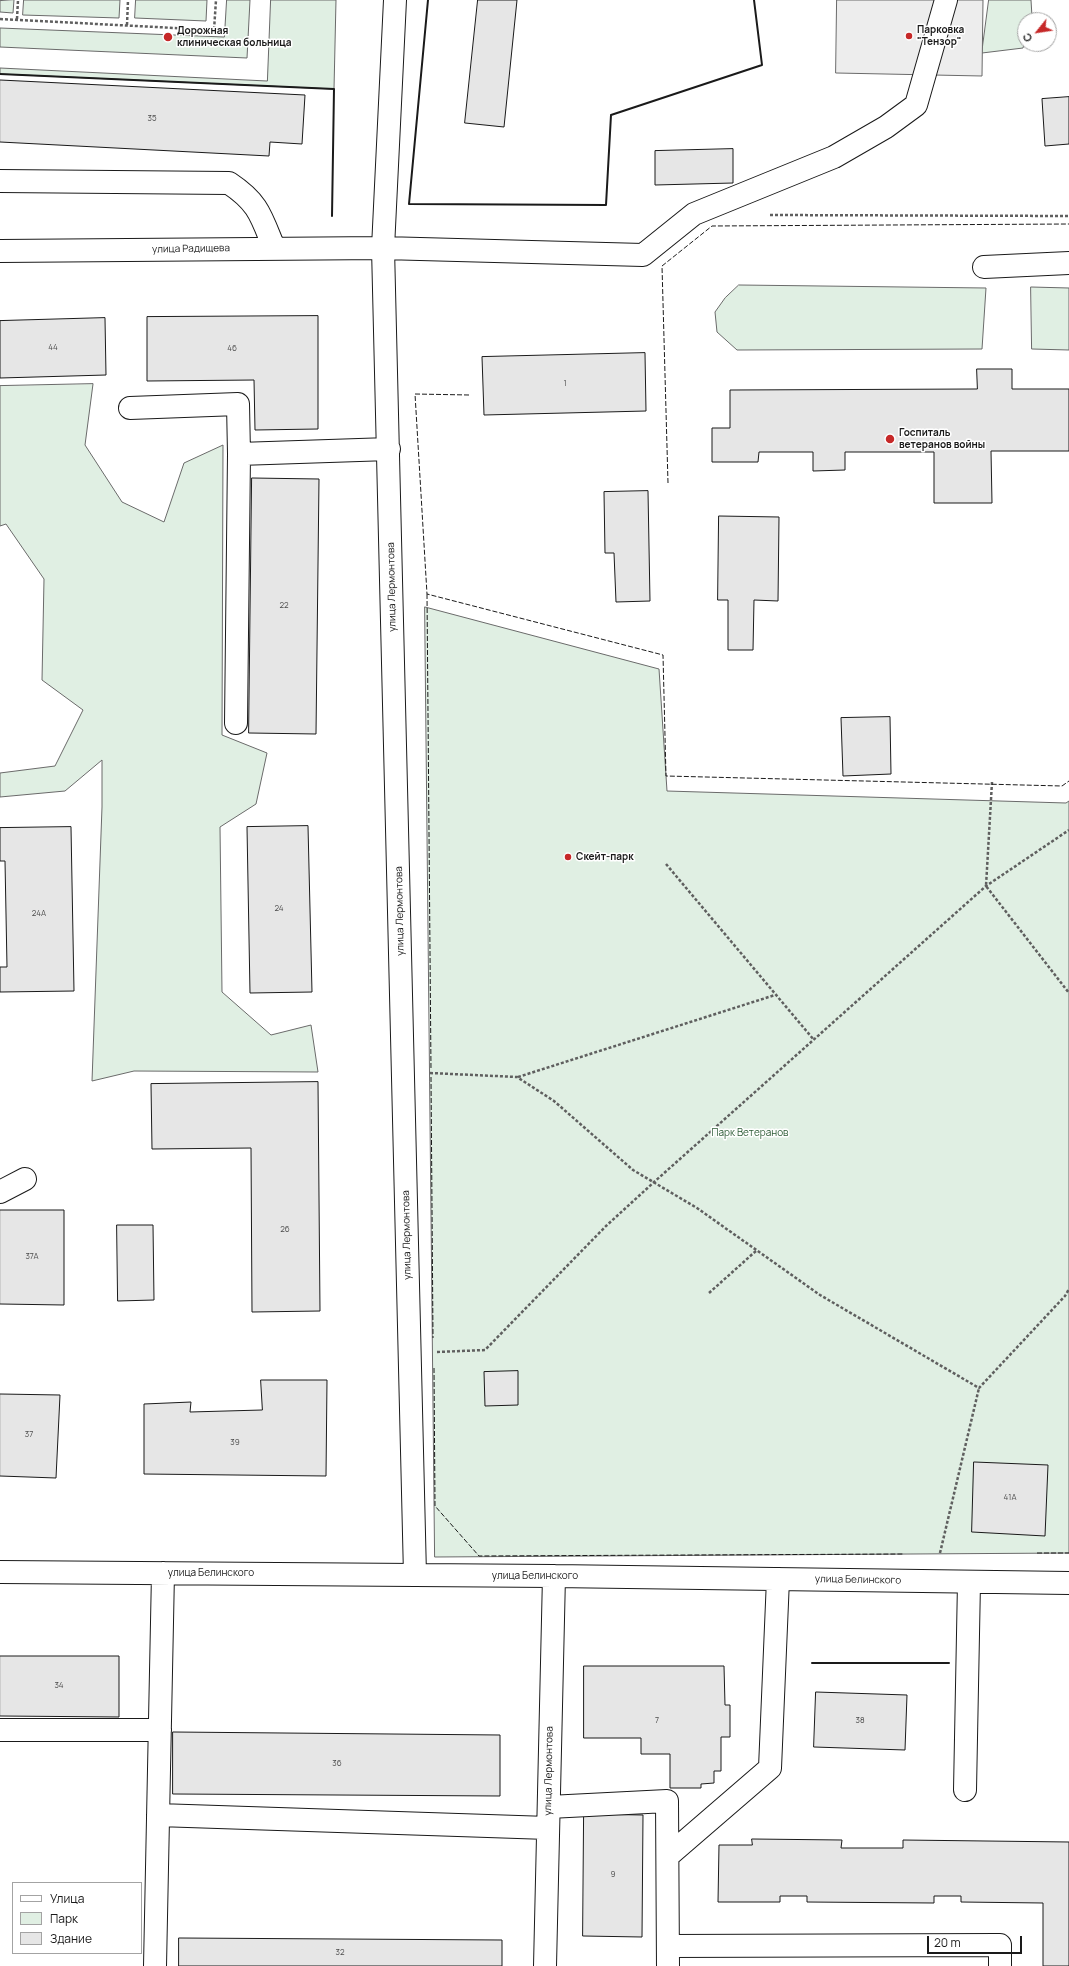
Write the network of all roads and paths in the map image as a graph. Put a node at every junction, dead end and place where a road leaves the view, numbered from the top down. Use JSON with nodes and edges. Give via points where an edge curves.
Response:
{"nodes":[{"id":1,"x":18,"y":0,"type":"edge"},
{"id":2,"x":128,"y":0,"type":"edge"},
{"id":3,"x":216,"y":0,"type":"edge"},
{"id":4,"x":395,"y":0,"type":"edge"},
{"id":5,"x":946,"y":0,"type":"edge"},
{"id":6,"x":0,"y":19,"type":"edge"},
{"id":7,"x":17,"y":20,"type":"junction"},
{"id":8,"x":127,"y":25,"type":"junction"},
{"id":9,"x":0,"y":181,"type":"edge"},
{"id":10,"x":766,"y":215,"type":"dead end"},
{"id":11,"x":1069,"y":216,"type":"edge"},
{"id":12,"x":274,"y":248,"type":"junction"},
{"id":13,"x":383,"y":248,"type":"junction"},
{"id":14,"x":0,"y":251,"type":"edge"},
{"id":15,"x":1069,"y":263,"type":"edge"},
{"id":16,"x":984,"y":267,"type":"dead end"},
{"id":17,"x":130,"y":408,"type":"dead end"},
{"id":18,"x":389,"y":449,"type":"junction"},
{"id":19,"x":239,"y":454,"type":"junction"},
{"id":20,"x":236,"y":723,"type":"dead end"},
{"id":21,"x":992,"y":782,"type":"dead end"},
{"id":22,"x":1069,"y":830,"type":"edge"},
{"id":23,"x":666,"y":864,"type":"dead end"},
{"id":24,"x":986,"y":886,"type":"junction"},
{"id":25,"x":1069,"y":993,"type":"edge"},
{"id":26,"x":775,"y":995,"type":"junction"},
{"id":27,"x":814,"y":1040,"type":"junction"},
{"id":28,"x":404,"y":1072,"type":"junction"},
{"id":29,"x":517,"y":1077,"type":"junction"},
{"id":30,"x":25,"y":1179,"type":"dead end"},
{"id":31,"x":654,"y":1183,"type":"junction"},
{"id":32,"x":0,"y":1192,"type":"edge"},
{"id":33,"x":757,"y":1250,"type":"junction"},
{"id":34,"x":1069,"y":1290,"type":"edge"},
{"id":35,"x":709,"y":1293,"type":"dead end"},
{"id":36,"x":410,"y":1353,"type":"junction"},
{"id":37,"x":979,"y":1388,"type":"junction"},
{"id":38,"x":938,"y":1561,"type":"dead end"},
{"id":39,"x":0,"y":1572,"type":"edge"},
{"id":40,"x":163,"y":1573,"type":"junction"},
{"id":41,"x":415,"y":1575,"type":"junction"},
{"id":42,"x":554,"y":1576,"type":"junction"},
{"id":43,"x":778,"y":1579,"type":"junction"},
{"id":44,"x":969,"y":1582,"type":"junction"},
{"id":45,"x":1069,"y":1583,"type":"edge"},
{"id":46,"x":0,"y":1730,"type":"edge"},
{"id":47,"x":160,"y":1730,"type":"junction"},
{"id":48,"x":965,"y":1790,"type":"dead end"},
{"id":49,"x":158,"y":1815,"type":"junction"},
{"id":50,"x":548,"y":1817,"type":"junction"},
{"id":51,"x":668,"y":1856,"type":"junction"},
{"id":52,"x":668,"y":1956,"type":"edge"},
{"id":53,"x":155,"y":1966,"type":"edge"},
{"id":54,"x":545,"y":1966,"type":"edge"},
{"id":55,"x":1000,"y":1966,"type":"edge"}],
"edges":[{"from":1,"to":7,"type":"path"},
{"from":2,"to":8,"type":"path"},
{"from":3,"to":8,"type":"path","via":[[214,30]]},
{"from":4,"to":13,"type":"street","name":"улица Лермонтова"},
{"from":5,"to":13,"type":"street","name":"улица Радищева","via":[[916,105],[886,127],[834,158],[694,214],[643,255]]},
{"from":6,"to":7,"type":"path"},
{"from":7,"to":8,"type":"path"},
{"from":9,"to":12,"type":"street","via":[[229,183],[246,194],[258,210]]},
{"from":10,"to":11,"type":"path"},
{"from":12,"to":13,"type":"street","name":"улица Радищева"},
{"from":12,"to":14,"type":"street","name":"улица Радищева"},
{"from":13,"to":18,"type":"street","name":"улица Лермонтова"},
{"from":15,"to":16,"type":"street"},
{"from":17,"to":19,"type":"street","via":[[238,404]]},
{"from":18,"to":19,"type":"street"},
{"from":18,"to":28,"type":"street","name":"улица Лермонтова"},
{"from":19,"to":20,"type":"street"},
{"from":21,"to":24,"type":"path"},
{"from":22,"to":24,"type":"path"},
{"from":23,"to":26,"type":"path"},
{"from":24,"to":25,"type":"path"},
{"from":24,"to":27,"type":"path"},
{"from":26,"to":27,"type":"path"},
{"from":26,"to":29,"type":"path"},
{"from":27,"to":31,"type":"path"},
{"from":28,"to":29,"type":"path"},
{"from":28,"to":36,"type":"street","name":"улица Лермонтова"},
{"from":29,"to":31,"type":"path","via":[[554,1101],[633,1170]]},
{"from":30,"to":32,"type":"street"},
{"from":31,"to":33,"type":"path","via":[[697,1208]]},
{"from":31,"to":36,"type":"path","via":[[606,1226],[485,1350]]},
{"from":33,"to":35,"type":"path"},
{"from":33,"to":37,"type":"path","via":[[820,1295]]},
{"from":34,"to":37,"type":"path"},
{"from":36,"to":41,"type":"street","name":"улица Лермонтова"},
{"from":37,"to":38,"type":"path"},
{"from":39,"to":40,"type":"street","name":"улица Белинского"},
{"from":40,"to":41,"type":"street","name":"улица Белинского"},
{"from":40,"to":47,"type":"street"},
{"from":41,"to":42,"type":"street","name":"улица Белинского"},
{"from":42,"to":43,"type":"street","name":"улица Белинского"},
{"from":42,"to":50,"type":"street","name":"улица Лермонтова"},
{"from":43,"to":44,"type":"street","name":"улица Белинского"},
{"from":43,"to":51,"type":"street","via":[[770,1768]]},
{"from":44,"to":45,"type":"street","name":"улица Белинского"},
{"from":44,"to":48,"type":"street"},
{"from":46,"to":47,"type":"street"},
{"from":47,"to":49,"type":"street"},
{"from":49,"to":50,"type":"street"},
{"from":49,"to":53,"type":"street"},
{"from":50,"to":51,"type":"street","via":[[667,1801]]},
{"from":50,"to":54,"type":"street","name":"улица Лермонтова"},
{"from":51,"to":52,"type":"street"},
{"from":52,"to":55,"type":"street","via":[[1000,1945]]}]}
